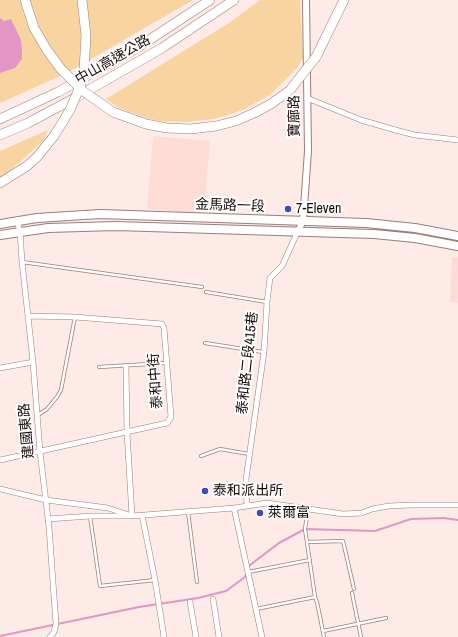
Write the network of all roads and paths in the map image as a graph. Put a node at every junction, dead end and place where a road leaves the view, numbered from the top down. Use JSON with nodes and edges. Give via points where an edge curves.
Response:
{"nodes":[{"id":1,"x":25,"y":0,"type":"edge"},
{"id":2,"x":82,"y":0,"type":"edge"},
{"id":3,"x":210,"y":0,"type":"edge"},
{"id":4,"x":234,"y":0,"type":"edge"},
{"id":5,"x":306,"y":0,"type":"edge"},
{"id":6,"x":344,"y":0,"type":"edge"},
{"id":7,"x":307,"y":98,"type":"junction"},
{"id":8,"x":0,"y":119,"type":"edge"},
{"id":9,"x":0,"y":135,"type":"edge"},
{"id":10,"x":458,"y":140,"type":"edge"},
{"id":11,"x":0,"y":184,"type":"edge"},
{"id":12,"x":17,"y":220,"type":"junction"},
{"id":13,"x":303,"y":221,"type":"junction"},
{"id":14,"x":0,"y":224,"type":"edge"},
{"id":15,"x":298,"y":231,"type":"junction"},
{"id":16,"x":20,"y":232,"type":"junction"},
{"id":17,"x":0,"y":235,"type":"edge"},
{"id":18,"x":458,"y":236,"type":"edge"},
{"id":19,"x":458,"y":246,"type":"edge"},
{"id":20,"x":22,"y":262,"type":"junction"},
{"id":21,"x":202,"y":287,"type":"dead end"},
{"id":22,"x":206,"y":292,"type":"dead end"},
{"id":23,"x":267,"y":302,"type":"junction"},
{"id":24,"x":28,"y":316,"type":"junction"},
{"id":25,"x":75,"y":317,"type":"junction"},
{"id":26,"x":205,"y":342,"type":"dead end"},
{"id":27,"x":264,"y":352,"type":"junction"},
{"id":28,"x":33,"y":362,"type":"junction"},
{"id":29,"x":167,"y":363,"type":"junction"},
{"id":30,"x":126,"y":366,"type":"junction"},
{"id":31,"x":99,"y":367,"type":"dead end"},
{"id":32,"x":0,"y":368,"type":"edge"},
{"id":33,"x":37,"y":415,"type":"junction"},
{"id":34,"x":127,"y":432,"type":"junction"},
{"id":35,"x":40,"y":452,"type":"junction"},
{"id":36,"x":250,"y":454,"type":"junction"},
{"id":37,"x":201,"y":456,"type":"dead end"},
{"id":38,"x":0,"y":460,"type":"edge"},
{"id":39,"x":0,"y":489,"type":"edge"},
{"id":40,"x":46,"y":500,"type":"junction"},
{"id":41,"x":458,"y":505,"type":"edge"},
{"id":42,"x":247,"y":506,"type":"junction"},
{"id":43,"x":234,"y":508,"type":"junction"},
{"id":44,"x":308,"y":509,"type":"junction"},
{"id":45,"x":188,"y":512,"type":"junction"},
{"id":46,"x":142,"y":515,"type":"junction"},
{"id":47,"x":90,"y":516,"type":"junction"},
{"id":48,"x":132,"y":516,"type":"junction"},
{"id":49,"x":48,"y":519,"type":"junction"},
{"id":50,"x":307,"y":542,"type":"junction"},
{"id":51,"x":310,"y":560,"type":"junction"},
{"id":52,"x":247,"y":570,"type":"junction"},
{"id":53,"x":155,"y":580,"type":"junction"},
{"id":54,"x":197,"y":582,"type":"dead end"},
{"id":55,"x":354,"y":589,"type":"dead end"},
{"id":56,"x":352,"y":593,"type":"dead end"},
{"id":57,"x":315,"y":597,"type":"junction"},
{"id":58,"x":213,"y":598,"type":"dead end"},
{"id":59,"x":190,"y":602,"type":"dead end"},
{"id":60,"x":256,"y":609,"type":"junction"},
{"id":61,"x":386,"y":618,"type":"dead end"},
{"id":62,"x":358,"y":624,"type":"junction"},
{"id":63,"x":323,"y":631,"type":"junction"},
{"id":64,"x":50,"y":637,"type":"edge"},
{"id":65,"x":164,"y":637,"type":"edge"},
{"id":66,"x":196,"y":637,"type":"edge"},
{"id":67,"x":219,"y":637,"type":"edge"},
{"id":68,"x":262,"y":637,"type":"edge"},
{"id":69,"x":324,"y":637,"type":"edge"},
{"id":70,"x":361,"y":637,"type":"edge"}],
"edges":[{"from":1,"to":6,"type":"highway","bridge":true,"via":[[34,28],[47,50],[61,70],[89,96],[113,112],[146,124],[191,129],[236,121],[271,104],[290,90],[316,57]]},
{"from":2,"to":11,"type":"highway","bridge":true,"via":[[86,25],[86,59],[81,84],[70,110],[37,157]]},
{"from":3,"to":8,"type":"highway","name":"中山高速公路","bridge":true,"via":[[137,48],[58,92]]},
{"from":4,"to":9,"type":"highway","name":"中山高速公路","bridge":true,"via":[[162,48],[34,120]]},
{"from":5,"to":7,"type":"street","name":"寶廍路"},
{"from":7,"to":10,"type":"street","via":[[399,132]]},
{"from":7,"to":13,"type":"street","name":"寶廍路","via":[[308,151]]},
{"from":12,"to":13,"type":"main road","name":"金馬路一段","via":[[100,214]]},
{"from":12,"to":14,"type":"main road","name":"金馬路一段"},
{"from":12,"to":16,"type":"street","name":"建國東路"},
{"from":13,"to":15,"type":"street","name":"寶廍路"},
{"from":13,"to":18,"type":"main road","name":"金馬路一段","via":[[396,226]]},
{"from":15,"to":16,"type":"main road","name":"金馬路一段","via":[[116,226]]},
{"from":15,"to":19,"type":"main road","name":"金馬路一段","via":[[397,236]]},
{"from":15,"to":23,"type":"street","name":"泰和路二段415巷","via":[[282,266],[270,278]]},
{"from":16,"to":17,"type":"main road","name":"金馬路一段"},
{"from":16,"to":20,"type":"street","name":"建國東路"},
{"from":20,"to":21,"type":"lane"},
{"from":20,"to":24,"type":"street","name":"建國東路"},
{"from":22,"to":23,"type":"lane"},
{"from":23,"to":27,"type":"street","name":"泰和路二段415巷"},
{"from":24,"to":25,"type":"street","name":"泰和中街"},
{"from":24,"to":28,"type":"street","name":"建國東路"},
{"from":25,"to":29,"type":"street","name":"泰和中街","via":[[162,324]]},
{"from":25,"to":33,"type":"lane","via":[[61,390],[48,409]]},
{"from":26,"to":27,"type":"lane"},
{"from":27,"to":36,"type":"street","name":"泰和路二段415巷"},
{"from":28,"to":32,"type":"street"},
{"from":28,"to":33,"type":"street","name":"建國東路"},
{"from":29,"to":30,"type":"lane"},
{"from":29,"to":34,"type":"street","name":"泰和中街","via":[[171,417],[167,423]]},
{"from":30,"to":31,"type":"lane"},
{"from":30,"to":34,"type":"street"},
{"from":33,"to":35,"type":"street","name":"建國東路"},
{"from":34,"to":35,"type":"street","name":"泰和中街"},
{"from":34,"to":48,"type":"street"},
{"from":35,"to":38,"type":"street","name":"泰和中街"},
{"from":35,"to":40,"type":"street","name":"建國東路"},
{"from":36,"to":37,"type":"lane","via":[[220,449]]},
{"from":36,"to":42,"type":"street","name":"泰和路二段415巷","via":[[246,479]]},
{"from":39,"to":40,"type":"street"},
{"from":40,"to":48,"type":"street","via":[[108,508]]},
{"from":40,"to":49,"type":"street","name":"建國東路"},
{"from":41,"to":44,"type":"street","via":[[389,506],[362,514]]},
{"from":42,"to":43,"type":"street"},
{"from":42,"to":44,"type":"street","via":[[267,503]]},
{"from":43,"to":45,"type":"street"},
{"from":43,"to":52,"type":"street"},
{"from":44,"to":50,"type":"lane","via":[[305,530]]},
{"from":45,"to":46,"type":"street"},
{"from":45,"to":54,"type":"lane"},
{"from":46,"to":48,"type":"street"},
{"from":46,"to":53,"type":"street"},
{"from":47,"to":48,"type":"street"},
{"from":47,"to":49,"type":"street"},
{"from":47,"to":53,"type":"lane","via":[[100,586]]},
{"from":49,"to":64,"type":"street","name":"建國東路","via":[[56,626]]},
{"from":50,"to":51,"type":"lane"},
{"from":50,"to":55,"type":"lane","via":[[343,541]]},
{"from":51,"to":52,"type":"lane"},
{"from":51,"to":57,"type":"lane"},
{"from":52,"to":60,"type":"street"},
{"from":53,"to":65,"type":"street"},
{"from":56,"to":62,"type":"lane"},
{"from":57,"to":60,"type":"lane"},
{"from":57,"to":63,"type":"lane"},
{"from":58,"to":67,"type":"street"},
{"from":59,"to":66,"type":"street"},
{"from":60,"to":68,"type":"street"},
{"from":61,"to":62,"type":"lane"},
{"from":62,"to":63,"type":"lane"},
{"from":62,"to":70,"type":"lane"},
{"from":63,"to":69,"type":"lane"}]}
